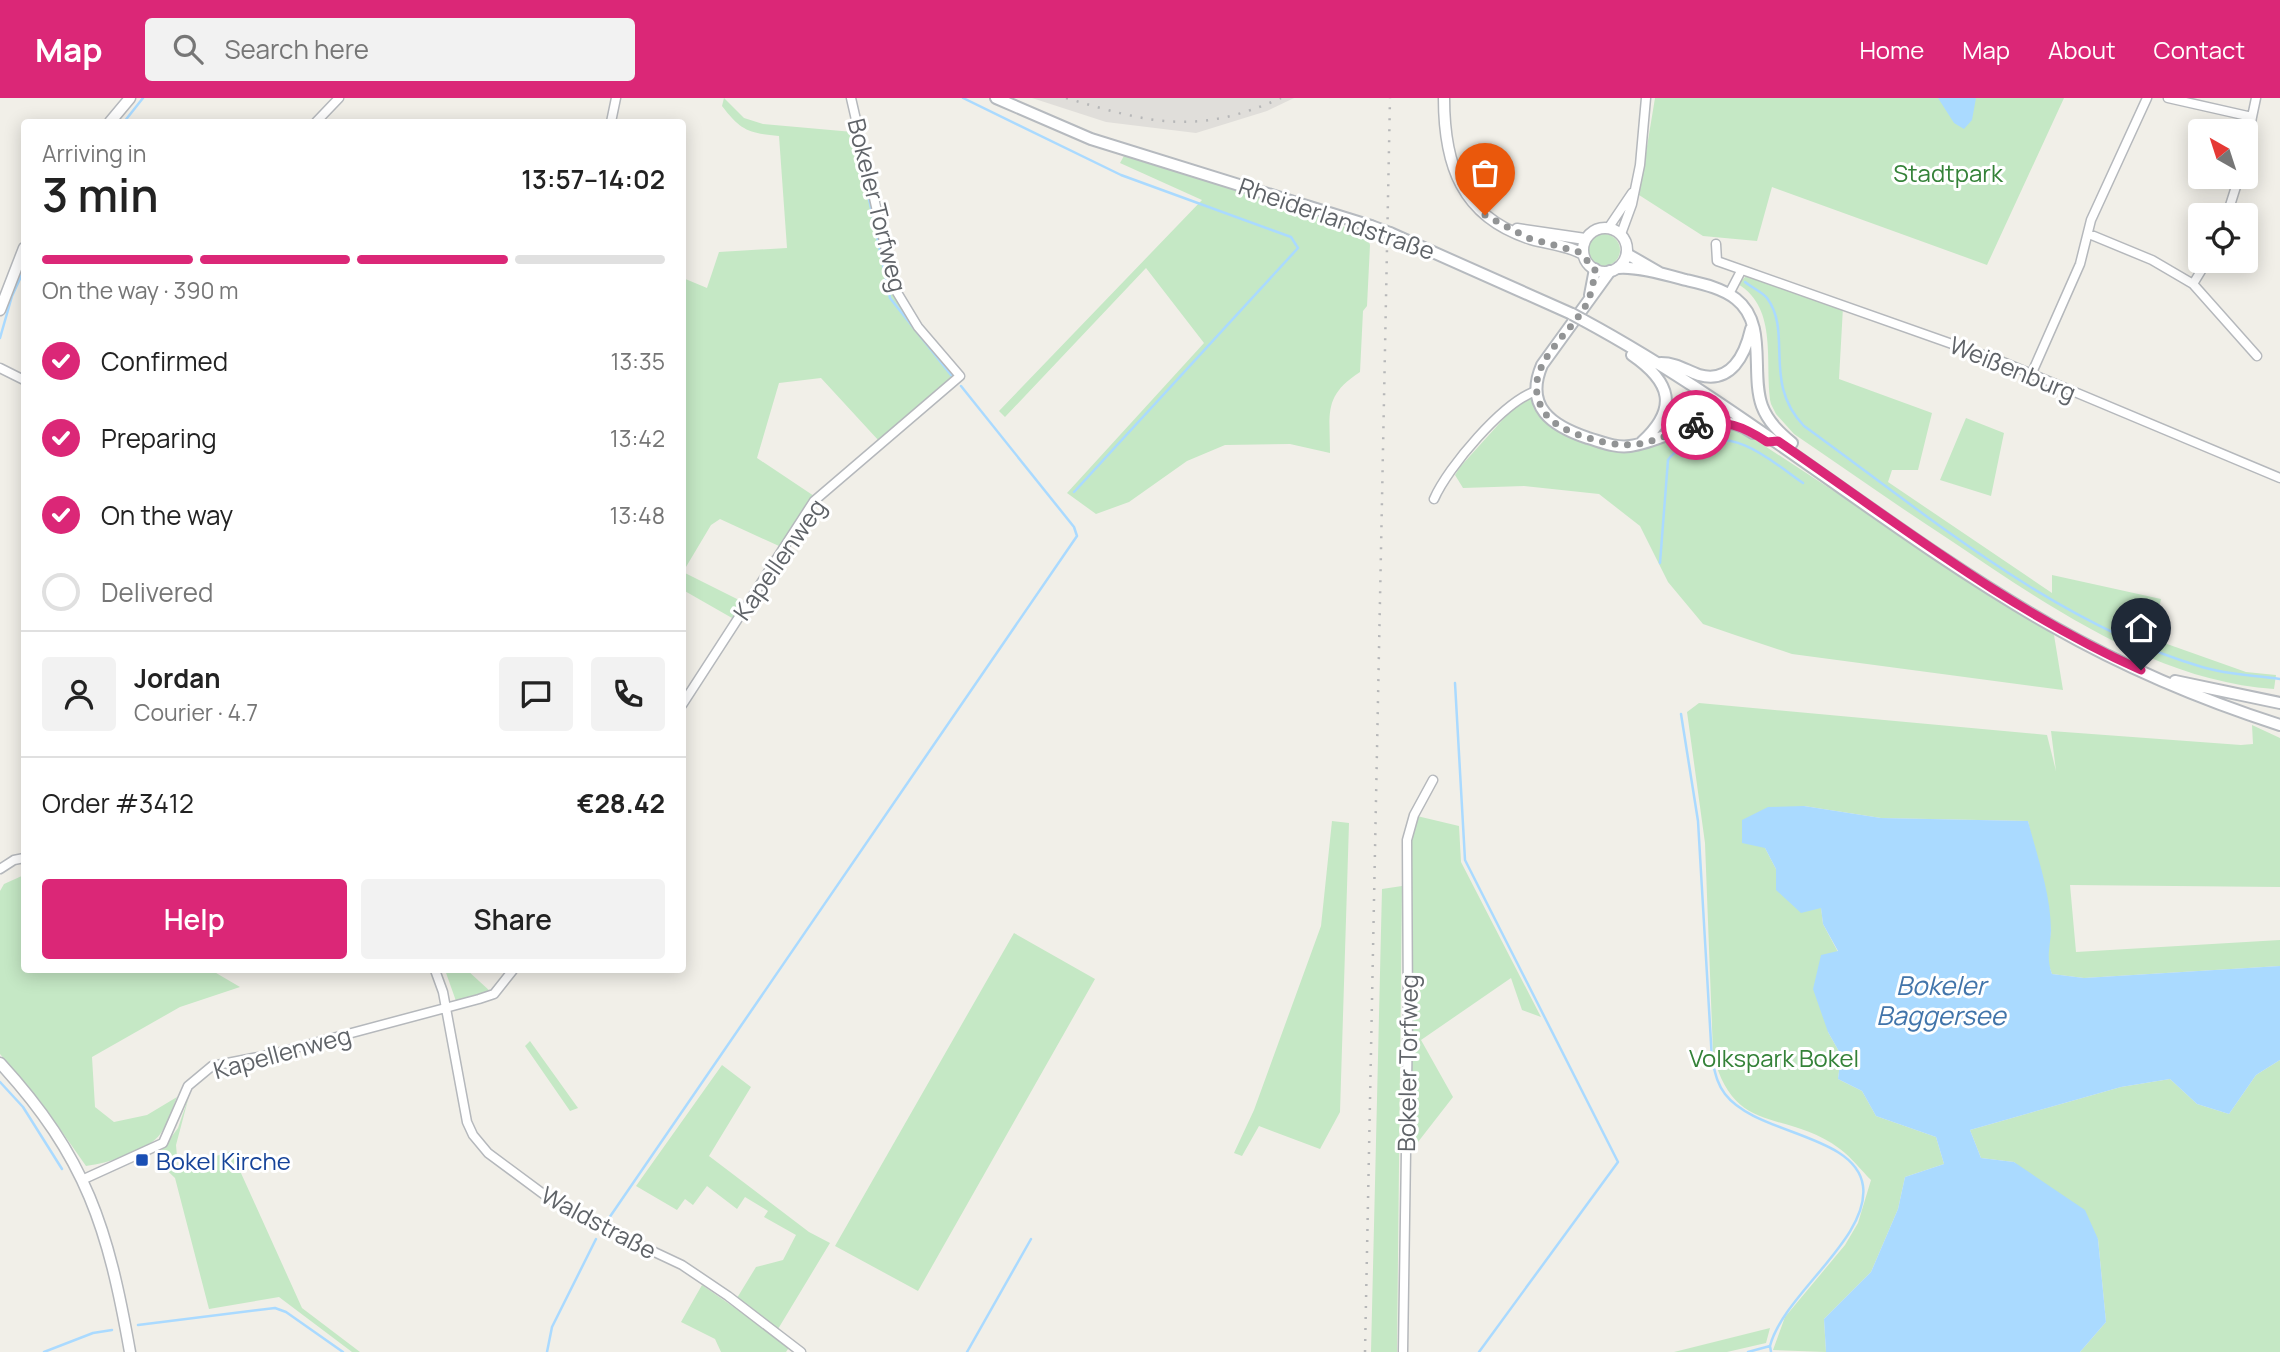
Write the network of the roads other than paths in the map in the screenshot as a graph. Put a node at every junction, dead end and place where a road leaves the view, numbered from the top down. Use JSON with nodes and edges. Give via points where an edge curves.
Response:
{"nodes":[{"id":1,"x":130,"y":98,"type":"edge"},
{"id":2,"x":339,"y":98,"type":"edge"},
{"id":3,"x":616,"y":98,"type":"edge"},
{"id":4,"x":851,"y":98,"type":"edge"},
{"id":5,"x":996,"y":98,"type":"edge"},
{"id":6,"x":1444,"y":98,"type":"edge"},
{"id":7,"x":1646,"y":98,"type":"edge"},
{"id":8,"x":2147,"y":98,"type":"edge"},
{"id":9,"x":2168,"y":98,"type":"edge"},
{"id":10,"x":2256,"y":98,"type":"edge"},
{"id":11,"x":2252,"y":117,"type":"joint"},
{"id":12,"x":112,"y":119,"type":"edge"},
{"id":13,"x":319,"y":119,"type":"edge"},
{"id":14,"x":612,"y":119,"type":"edge"},
{"id":15,"x":1632,"y":193,"type":"junction"},
{"id":16,"x":1507,"y":228,"type":"junction"},
{"id":17,"x":1609,"y":228,"type":"junction"},
{"id":18,"x":1621,"y":234,"type":"junction"},
{"id":19,"x":2089,"y":234,"type":"junction"},
{"id":20,"x":1585,"y":239,"type":"junction"},
{"id":21,"x":1716,"y":244,"type":"dead end"},
{"id":22,"x":1583,"y":254,"type":"junction"},
{"id":23,"x":1627,"y":254,"type":"junction"},
{"id":24,"x":21,"y":256,"type":"edge"},
{"id":25,"x":1595,"y":269,"type":"junction"},
{"id":26,"x":1614,"y":270,"type":"junction"},
{"id":27,"x":1741,"y":271,"type":"junction"},
{"id":28,"x":2200,"y":273,"type":"edge"},
{"id":29,"x":1662,"y":274,"type":"junction"},
{"id":30,"x":2193,"y":284,"type":"junction"},
{"id":31,"x":1729,"y":294,"type":"junction"},
{"id":32,"x":1588,"y":301,"type":"junction"},
{"id":33,"x":0,"y":310,"type":"edge"},
{"id":34,"x":1752,"y":327,"type":"junction"},
{"id":35,"x":1622,"y":342,"type":"junction"},
{"id":36,"x":2257,"y":356,"type":"dead end"},
{"id":37,"x":1659,"y":363,"type":"junction"},
{"id":38,"x":0,"y":368,"type":"edge"},
{"id":39,"x":2031,"y":375,"type":"junction"},
{"id":40,"x":960,"y":376,"type":"joint"},
{"id":41,"x":21,"y":378,"type":"edge"},
{"id":42,"x":1536,"y":391,"type":"junction"},
{"id":43,"x":1778,"y":441,"type":"junction"},
{"id":44,"x":1640,"y":444,"type":"junction"},
{"id":45,"x":1801,"y":457,"type":"junction"},
{"id":46,"x":2280,"y":478,"type":"edge"},
{"id":47,"x":1434,"y":499,"type":"dead end"},
{"id":48,"x":2159,"y":678,"type":"junction"},
{"id":49,"x":686,"y":699,"type":"edge"},
{"id":50,"x":2280,"y":703,"type":"edge"},
{"id":51,"x":2280,"y":725,"type":"edge"},
{"id":52,"x":1433,"y":780,"type":"dead end"},
{"id":53,"x":21,"y":859,"type":"edge"},
{"id":54,"x":0,"y":869,"type":"edge"},
{"id":55,"x":436,"y":973,"type":"edge"},
{"id":56,"x":511,"y":973,"type":"edge"},
{"id":57,"x":446,"y":1009,"type":"junction"},
{"id":58,"x":0,"y":1063,"type":"edge"},
{"id":59,"x":84,"y":1179,"type":"junction"},
{"id":60,"x":130,"y":1352,"type":"edge"},
{"id":61,"x":801,"y":1352,"type":"edge"},
{"id":62,"x":1403,"y":1352,"type":"edge"}],
"edges":[{"from":1,"to":12,"type":"street"},
{"from":2,"to":13,"type":"street"},
{"from":3,"to":14,"type":"street"},
{"from":4,"to":40,"type":"street","name":"Bokeler Torfweg","via":[[895,289],[918,327]]},
{"from":5,"to":35,"type":"main road","name":"Rheiderlandstraße","bridge":true,"via":[[1091,139],[1390,233],[1572,314]]},
{"from":6,"to":16,"type":"street","via":[[1453,170],[1466,195],[1485,215]]},
{"from":7,"to":15,"type":"street","via":[[1640,164]]},
{"from":8,"to":19,"type":"street","via":[[2091,220]]},
{"from":9,"to":11,"type":"street"},
{"from":10,"to":11,"type":"street"},
{"from":15,"to":17,"type":"street"},
{"from":15,"to":18,"type":"street"},
{"from":16,"to":20,"type":"street"},
{"from":16,"to":22,"type":"street"},
{"from":17,"to":18,"type":"street"},
{"from":17,"to":20,"type":"street","via":[[1595,229]]},
{"from":18,"to":23,"type":"street"},
{"from":19,"to":30,"type":"street","via":[[2152,260]]},
{"from":19,"to":39,"type":"street"},
{"from":20,"to":22,"type":"street"},
{"from":21,"to":27,"type":"street","name":"Weißenburg","via":[[1717,261]]},
{"from":22,"to":25,"type":"street"},
{"from":23,"to":26,"type":"street"},
{"from":23,"to":29,"type":"main road"},
{"from":24,"to":33,"type":"street"},
{"from":25,"to":26,"type":"street"},
{"from":25,"to":32,"type":"main road"},
{"from":26,"to":29,"type":"main road"},
{"from":26,"to":32,"type":"main road"},
{"from":27,"to":31,"type":"street"},
{"from":27,"to":39,"type":"street","name":"Weißenburg"},
{"from":28,"to":30,"type":"street"},
{"from":29,"to":31,"type":"main road"},
{"from":30,"to":36,"type":"street"},
{"from":31,"to":34,"type":"main road","via":[[1744,307]]},
{"from":32,"to":42,"type":"main road","via":[[1542,365]]},
{"from":34,"to":37,"type":"main road","via":[[1743,358],[1717,376]]},
{"from":34,"to":45,"type":"main road","via":[[1762,406]]},
{"from":35,"to":37,"type":"main road","name":"Rheiderlandstraße"},
{"from":35,"to":44,"type":"main road","via":[[1657,376],[1666,395],[1660,423]]},
{"from":37,"to":43,"type":"main road","name":"Rheiderlandstraße"},
{"from":38,"to":41,"type":"street"},
{"from":39,"to":46,"type":"street","name":"Weißenburg"},
{"from":40,"to":49,"type":"street","name":"Kapellenweg","via":[[814,501]]},
{"from":42,"to":44,"type":"main road","via":[[1543,411],[1567,430],[1610,445]]},
{"from":42,"to":47,"type":"street","via":[[1523,396],[1497,419],[1440,484]]},
{"from":43,"to":44,"type":"main road","via":[[1767,442],[1745,428],[1713,421]]},
{"from":43,"to":45,"type":"main road","name":"Rheiderlandstraße"},
{"from":45,"to":48,"type":"main road","name":"Rheiderlandstraße","via":[[2001,595],[2094,648]]},
{"from":48,"to":50,"type":"main road"},
{"from":48,"to":51,"type":"main road","name":"Rheiderlandstraße"},
{"from":52,"to":62,"type":"street","name":"Bokeler Torfweg","via":[[1414,815],[1407,840]]},
{"from":53,"to":54,"type":"street"},
{"from":55,"to":57,"type":"street","name":"Waldstraße"},
{"from":56,"to":57,"type":"street","name":"Kapellenweg","via":[[494,994]]},
{"from":57,"to":59,"type":"street","name":"Kapellenweg","via":[[212,1066],[188,1086],[163,1143]]},
{"from":57,"to":61,"type":"street","name":"Waldstraße","via":[[467,1122],[488,1153],[580,1217],[682,1265]]},
{"from":58,"to":59,"type":"street","via":[[34,1101]]},
{"from":59,"to":60,"type":"street","via":[[114,1264]]}]}
